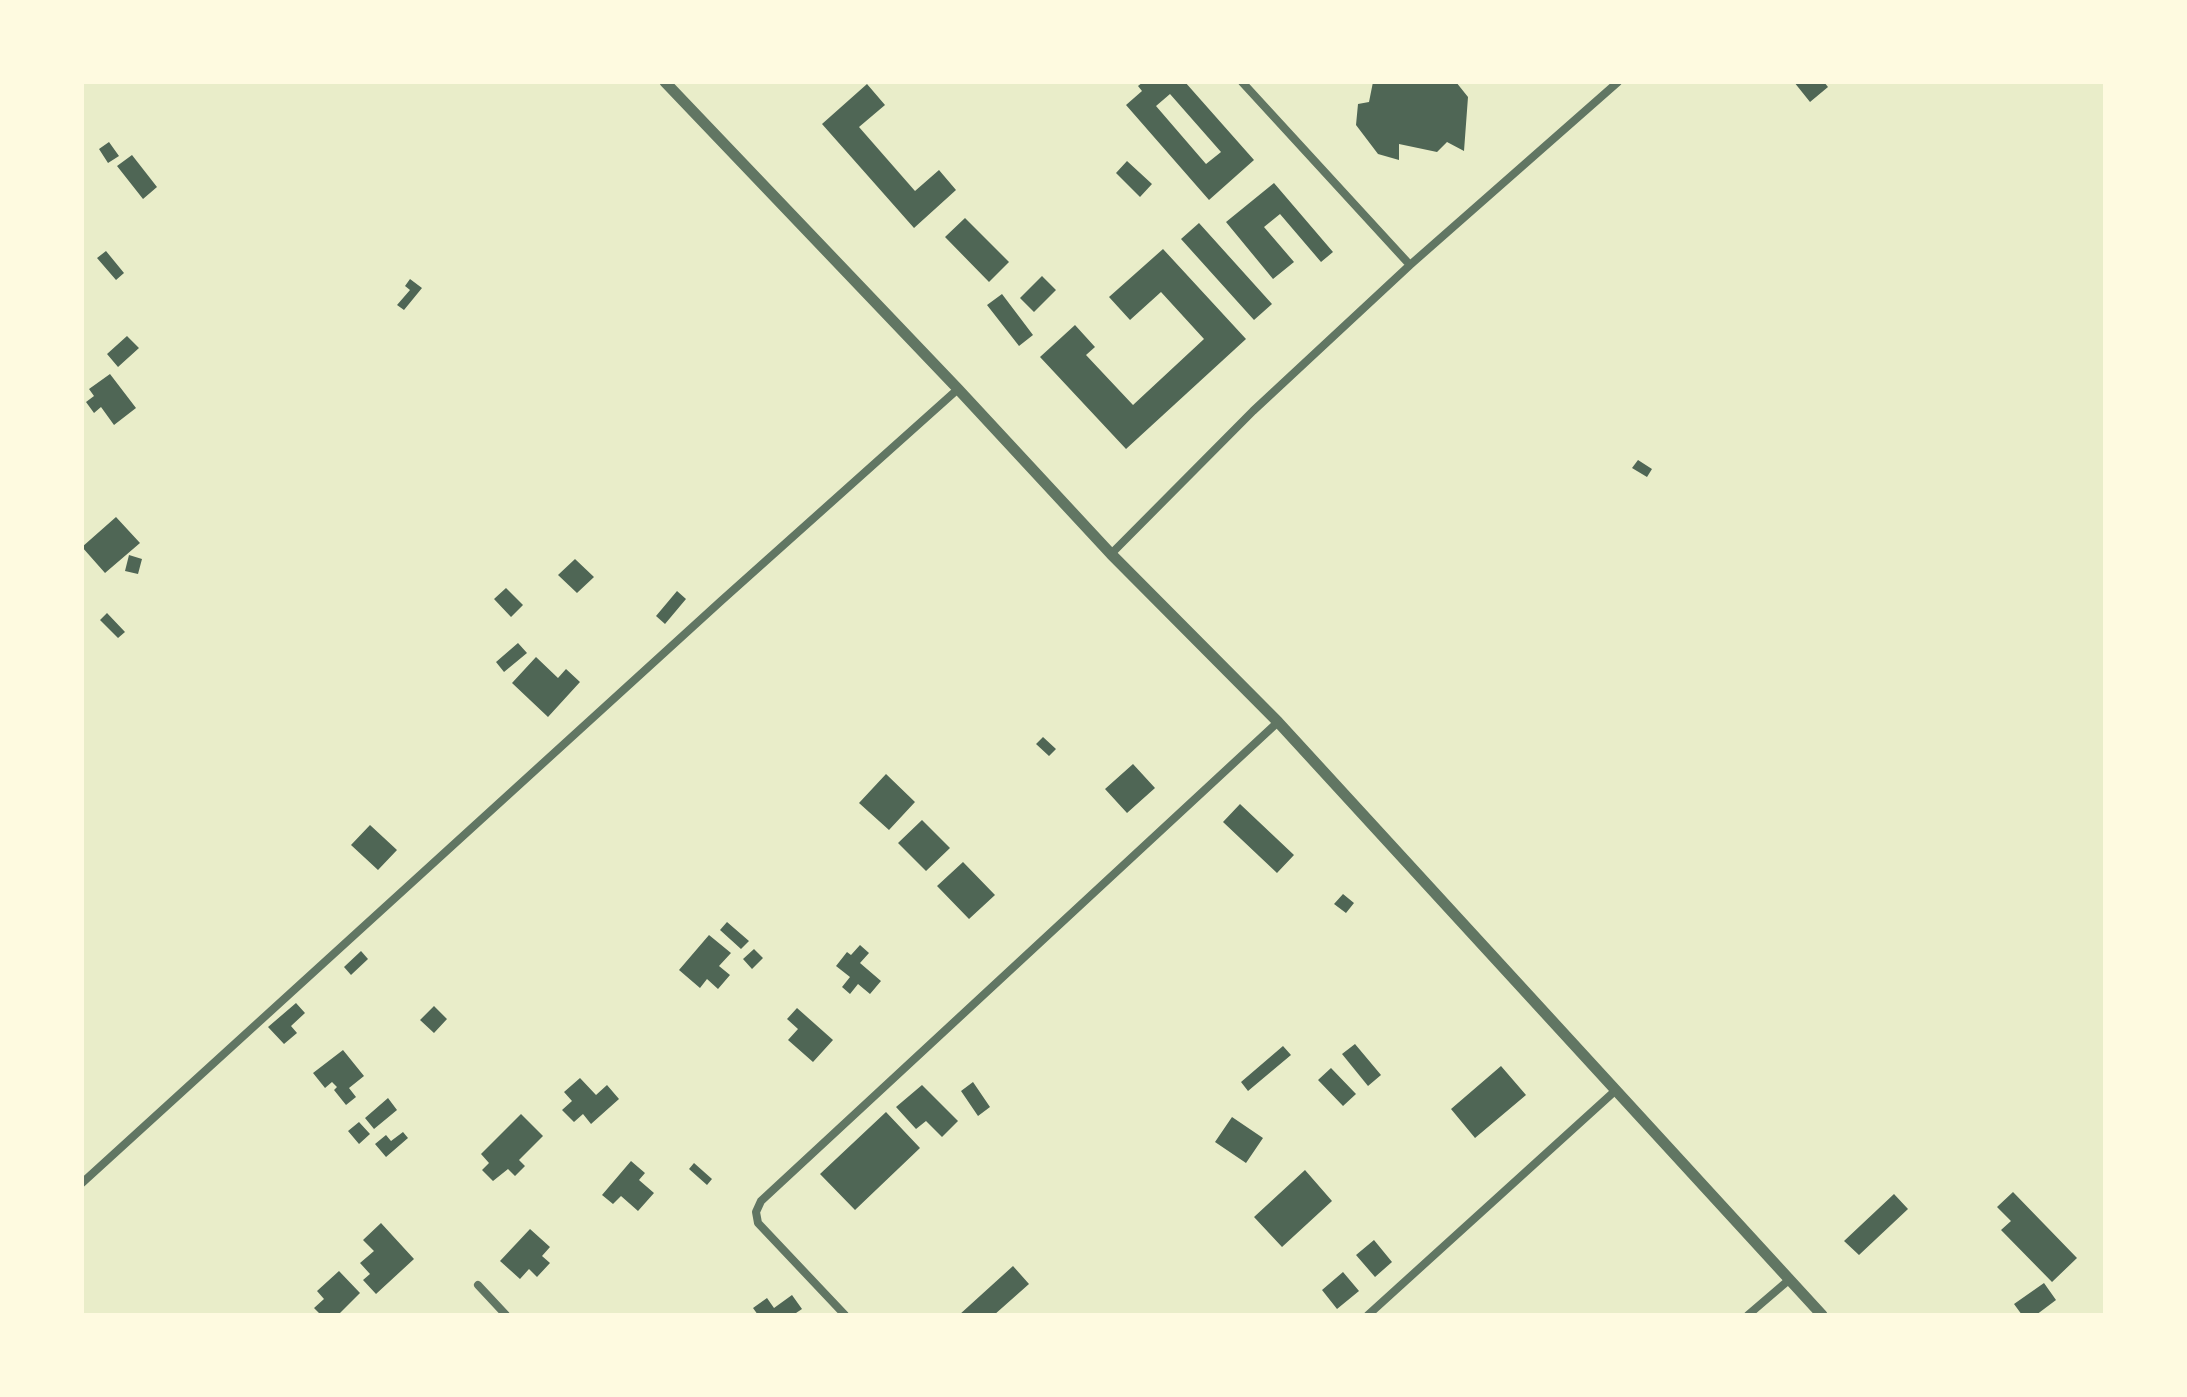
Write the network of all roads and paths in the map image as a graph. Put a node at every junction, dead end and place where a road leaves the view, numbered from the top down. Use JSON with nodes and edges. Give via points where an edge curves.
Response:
{"nodes":[{"id":1,"x":665,"y":82,"type":"edge"},
{"id":2,"x":1242,"y":82,"type":"edge"},
{"id":3,"x":1618,"y":82,"type":"edge"},
{"id":4,"x":1410,"y":265,"type":"junction"},
{"id":5,"x":958,"y":389,"type":"junction"},
{"id":6,"x":1111,"y":554,"type":"junction"},
{"id":7,"x":1278,"y":722,"type":"junction"},
{"id":8,"x":1616,"y":1090,"type":"junction"},
{"id":9,"x":82,"y":1183,"type":"edge"},
{"id":10,"x":1790,"y":1279,"type":"junction"},
{"id":11,"x":478,"y":1285,"type":"dead end"},
{"id":12,"x":506,"y":1315,"type":"edge"},
{"id":13,"x":845,"y":1315,"type":"edge"},
{"id":14,"x":1368,"y":1315,"type":"edge"},
{"id":15,"x":1748,"y":1315,"type":"edge"},
{"id":16,"x":1822,"y":1315,"type":"edge"}],
"edges":[{"from":1,"to":5,"type":"street"},
{"from":2,"to":4,"type":"street"},
{"from":3,"to":4,"type":"street"},
{"from":4,"to":6,"type":"street","via":[[1253,411]]},
{"from":5,"to":6,"type":"street"},
{"from":5,"to":9,"type":"street"},
{"from":6,"to":7,"type":"street"},
{"from":7,"to":8,"type":"street"},
{"from":7,"to":13,"type":"street","via":[[761,1201],[758,1223]]},
{"from":8,"to":10,"type":"street"},
{"from":8,"to":14,"type":"street"},
{"from":10,"to":15,"type":"street"},
{"from":10,"to":16,"type":"street"},
{"from":11,"to":12,"type":"street"}]}
